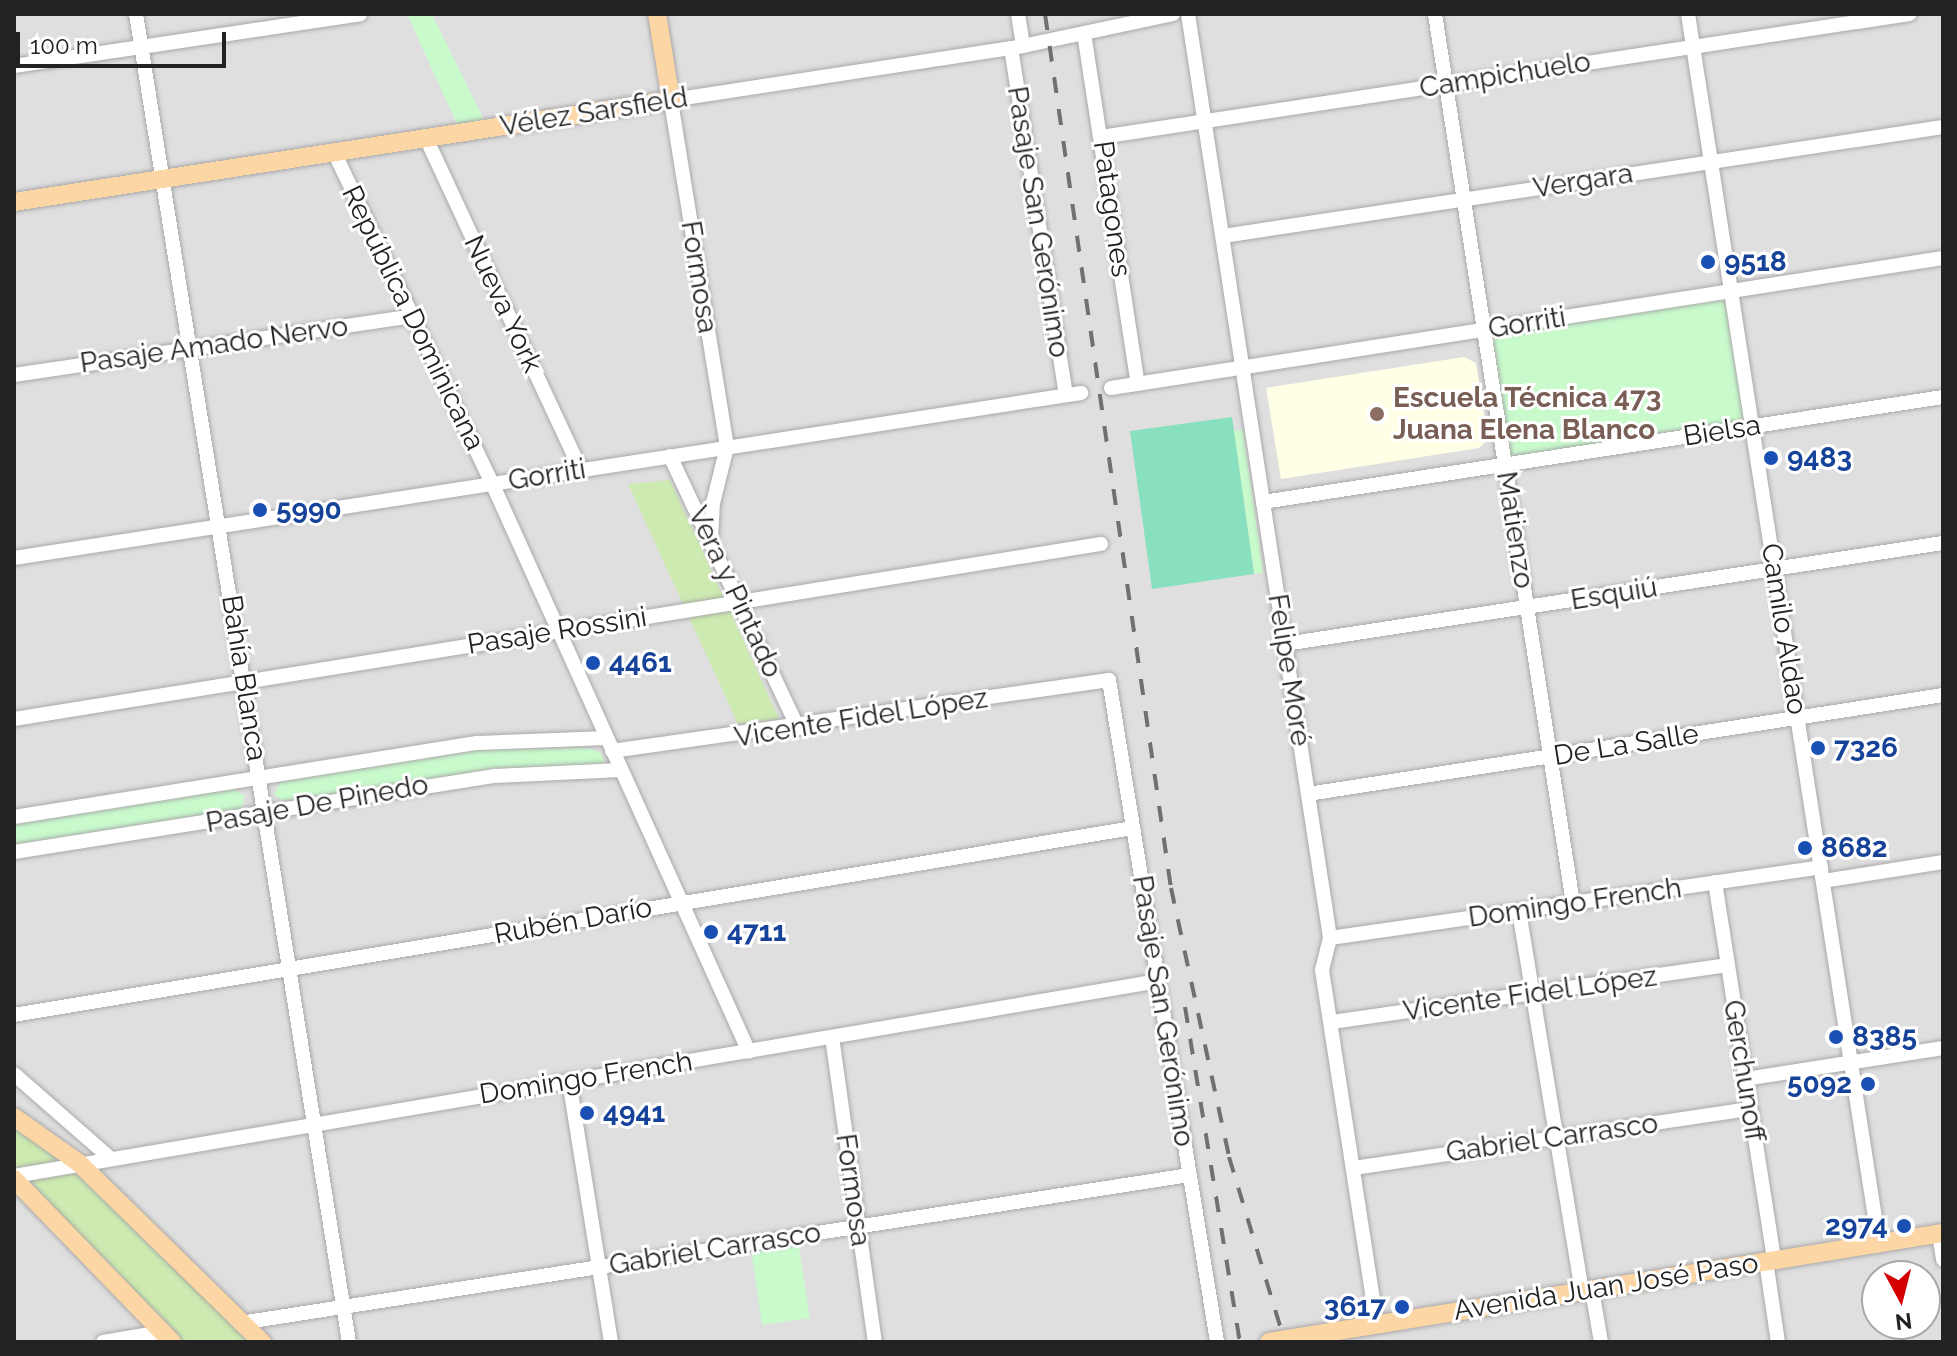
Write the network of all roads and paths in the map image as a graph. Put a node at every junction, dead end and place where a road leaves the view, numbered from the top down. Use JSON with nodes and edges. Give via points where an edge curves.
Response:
{"nodes":[{"id":1,"x":136,"y":14,"type":"edge"},
{"id":2,"x":360,"y":14,"type":"edge"},
{"id":3,"x":657,"y":14,"type":"edge"},
{"id":4,"x":1018,"y":14,"type":"edge"},
{"id":5,"x":1173,"y":14,"type":"edge"},
{"id":6,"x":1188,"y":14,"type":"edge"},
{"id":7,"x":1435,"y":14,"type":"edge"},
{"id":8,"x":1688,"y":14,"type":"edge"},
{"id":9,"x":1910,"y":14,"type":"edge"},
{"id":10,"x":1084,"y":33,"type":"junction"},
{"id":11,"x":1693,"y":46,"type":"junction"},
{"id":12,"x":1017,"y":47,"type":"junction"},
{"id":13,"x":142,"y":48,"type":"junction"},
{"id":14,"x":14,"y":66,"type":"edge"},
{"id":15,"x":1446,"y":84,"type":"junction"},
{"id":16,"x":671,"y":100,"type":"junction"},
{"id":17,"x":1205,"y":121,"type":"junction"},
{"id":18,"x":1943,"y":127,"type":"edge"},
{"id":19,"x":1101,"y":137,"type":"junction"},
{"id":20,"x":426,"y":138,"type":"junction"},
{"id":21,"x":334,"y":152,"type":"junction"},
{"id":22,"x":1711,"y":161,"type":"junction"},
{"id":23,"x":164,"y":179,"type":"junction"},
{"id":24,"x":1464,"y":200,"type":"junction"},
{"id":25,"x":14,"y":202,"type":"edge"},
{"id":26,"x":1223,"y":236,"type":"junction"},
{"id":27,"x":1943,"y":258,"type":"edge"},
{"id":28,"x":1731,"y":291,"type":"junction"},
{"id":29,"x":413,"y":316,"type":"junction"},
{"id":30,"x":1484,"y":330,"type":"junction"},
{"id":31,"x":191,"y":348,"type":"junction"},
{"id":32,"x":1243,"y":368,"type":"junction"},
{"id":33,"x":14,"y":375,"type":"edge"},
{"id":34,"x":1138,"y":384,"type":"junction"},
{"id":35,"x":1111,"y":388,"type":"dead end"},
{"id":36,"x":1073,"y":394,"type":"joint"},
{"id":37,"x":1943,"y":397,"type":"edge"},
{"id":38,"x":1752,"y":426,"type":"junction"},
{"id":39,"x":727,"y":447,"type":"junction"},
{"id":40,"x":670,"y":456,"type":"junction"},
{"id":41,"x":1505,"y":464,"type":"junction"},
{"id":42,"x":581,"y":470,"type":"junction"},
{"id":43,"x":492,"y":483,"type":"junction"},
{"id":44,"x":1263,"y":502,"type":"junction"},
{"id":45,"x":219,"y":525,"type":"junction"},
{"id":46,"x":711,"y":540,"type":"junction"},
{"id":47,"x":1943,"y":543,"type":"edge"},
{"id":48,"x":1101,"y":544,"type":"dead end"},
{"id":49,"x":14,"y":558,"type":"edge"},
{"id":50,"x":1774,"y":569,"type":"junction"},
{"id":51,"x":740,"y":601,"type":"junction"},
{"id":52,"x":1527,"y":607,"type":"junction"},
{"id":53,"x":559,"y":631,"type":"junction"},
{"id":54,"x":1285,"y":644,"type":"junction"},
{"id":55,"x":1109,"y":680,"type":"joint"},
{"id":56,"x":244,"y":682,"type":"junction"},
{"id":57,"x":1943,"y":695,"type":"edge"},
{"id":58,"x":1798,"y":718,"type":"junction"},
{"id":59,"x":14,"y":719,"type":"edge"},
{"id":60,"x":798,"y":728,"type":"junction"},
{"id":61,"x":609,"y":745,"type":"junction"},
{"id":62,"x":1550,"y":757,"type":"junction"},
{"id":63,"x":621,"y":770,"type":"junction"},
{"id":64,"x":260,"y":778,"type":"junction"},
{"id":65,"x":1308,"y":794,"type":"junction"},
{"id":66,"x":265,"y":811,"type":"junction"},
{"id":67,"x":14,"y":817,"type":"edge"},
{"id":68,"x":1133,"y":828,"type":"junction"},
{"id":69,"x":14,"y":852,"type":"edge"},
{"id":70,"x":1943,"y":862,"type":"edge"},
{"id":71,"x":1822,"y":874,"type":"junction"},
{"id":72,"x":1715,"y":882,"type":"junction"},
{"id":73,"x":682,"y":903,"type":"junction"},
{"id":74,"x":1573,"y":903,"type":"junction"},
{"id":75,"x":1519,"y":911,"type":"junction"},
{"id":76,"x":1330,"y":938,"type":"junction"},
{"id":77,"x":1728,"y":965,"type":"junction"},
{"id":78,"x":290,"y":969,"type":"junction"},
{"id":79,"x":1158,"y":981,"type":"junction"},
{"id":80,"x":1532,"y":993,"type":"junction"},
{"id":81,"x":14,"y":1015,"type":"edge"},
{"id":82,"x":1332,"y":1022,"type":"junction"},
{"id":83,"x":832,"y":1037,"type":"junction"},
{"id":84,"x":1943,"y":1048,"type":"edge"},
{"id":85,"x":749,"y":1052,"type":"junction"},
{"id":86,"x":1851,"y":1063,"type":"junction"},
{"id":87,"x":14,"y":1074,"type":"edge"},
{"id":88,"x":1745,"y":1079,"type":"junction"},
{"id":89,"x":569,"y":1080,"type":"junction"},
{"id":90,"x":1750,"y":1109,"type":"junction"},
{"id":91,"x":14,"y":1117,"type":"edge"},
{"id":92,"x":314,"y":1124,"type":"junction"},
{"id":93,"x":1556,"y":1137,"type":"junction"},
{"id":94,"x":111,"y":1159,"type":"junction"},
{"id":95,"x":79,"y":1163,"type":"junction"},
{"id":96,"x":1354,"y":1168,"type":"junction"},
{"id":97,"x":1189,"y":1175,"type":"junction"},
{"id":98,"x":14,"y":1177,"type":"edge"},
{"id":99,"x":858,"y":1226,"type":"junction"},
{"id":100,"x":1941,"y":1234,"type":"edge"},
{"id":101,"x":1879,"y":1243,"type":"junction"},
{"id":102,"x":1943,"y":1260,"type":"edge"},
{"id":103,"x":1770,"y":1261,"type":"junction"},
{"id":104,"x":599,"y":1267,"type":"junction"},
{"id":105,"x":1587,"y":1290,"type":"junction"},
{"id":106,"x":343,"y":1306,"type":"junction"},
{"id":107,"x":240,"y":1323,"type":"junction"},
{"id":108,"x":1377,"y":1324,"type":"junction"},
{"id":109,"x":167,"y":1337,"type":"edge"},
{"id":110,"x":1315,"y":1338,"type":"edge"},
{"id":111,"x":103,"y":1342,"type":"edge"},
{"id":112,"x":262,"y":1342,"type":"edge"},
{"id":113,"x":349,"y":1342,"type":"edge"},
{"id":114,"x":611,"y":1342,"type":"edge"},
{"id":115,"x":875,"y":1342,"type":"edge"},
{"id":116,"x":1217,"y":1342,"type":"edge"},
{"id":117,"x":1269,"y":1342,"type":"edge"},
{"id":118,"x":1601,"y":1342,"type":"edge"},
{"id":119,"x":1778,"y":1342,"type":"edge"}],
"edges":[{"from":1,"to":13,"type":"street","name":"Bahía Blanca"},
{"from":2,"to":13,"type":"street"},
{"from":3,"to":16,"type":"main road","name":"Formosa"},
{"from":4,"to":12,"type":"street","name":"Pasaje San Gerónimo"},
{"from":5,"to":10,"type":"street","name":"Vélez Sarsfield"},
{"from":6,"to":17,"type":"street","name":"Felipe Moré"},
{"from":7,"to":15,"type":"street","name":"Matienzo"},
{"from":8,"to":11,"type":"street","name":"Camilo Aldao"},
{"from":9,"to":11,"type":"street","name":"Campichuelo"},
{"from":10,"to":12,"type":"street","name":"Vélez Sarsfield"},
{"from":10,"to":19,"type":"street","name":"Patagones"},
{"from":11,"to":15,"type":"street","name":"Campichuelo"},
{"from":11,"to":22,"type":"street","name":"Camilo Aldao"},
{"from":12,"to":16,"type":"street","name":"Vélez Sarsfield"},
{"from":12,"to":36,"type":"street","name":"Pasaje San Gerónimo"},
{"from":13,"to":14,"type":"street"},
{"from":13,"to":23,"type":"street","name":"Bahía Blanca"},
{"from":15,"to":17,"type":"street","name":"Campichuelo"},
{"from":15,"to":24,"type":"street","name":"Matienzo"},
{"from":16,"to":20,"type":"main road","name":"Vélez Sarsfield"},
{"from":16,"to":39,"type":"street","name":"Formosa"},
{"from":17,"to":19,"type":"street","name":"Campichuelo"},
{"from":17,"to":26,"type":"street","name":"Felipe Moré"},
{"from":18,"to":22,"type":"street","name":"Vergara"},
{"from":19,"to":34,"type":"street","name":"Patagones"},
{"from":20,"to":21,"type":"main road","name":"Vélez Sarsfield"},
{"from":20,"to":42,"type":"street","name":"Nueva York"},
{"from":21,"to":23,"type":"main road","name":"Vélez Sarsfield"},
{"from":21,"to":29,"type":"street","name":"República Dominicana"},
{"from":22,"to":24,"type":"street","name":"Vergara"},
{"from":22,"to":28,"type":"street","name":"Camilo Aldao"},
{"from":23,"to":25,"type":"main road","name":"Vélez Sarsfield"},
{"from":23,"to":31,"type":"street","name":"Bahía Blanca"},
{"from":24,"to":26,"type":"street","name":"Vergara"},
{"from":24,"to":30,"type":"street","name":"Matienzo"},
{"from":26,"to":32,"type":"street","name":"Felipe Moré"},
{"from":27,"to":28,"type":"street","name":"Gorriti"},
{"from":28,"to":30,"type":"street","name":"Gorriti"},
{"from":28,"to":38,"type":"street","name":"Camilo Aldao"},
{"from":29,"to":31,"type":"street","name":"Pasaje Amado Nervo"},
{"from":29,"to":43,"type":"street","name":"República Dominicana"},
{"from":30,"to":32,"type":"street","name":"Gorriti"},
{"from":30,"to":41,"type":"street","name":"Matienzo"},
{"from":31,"to":33,"type":"street","name":"Pasaje Amado Nervo"},
{"from":31,"to":45,"type":"street","name":"Bahía Blanca"},
{"from":32,"to":34,"type":"street","name":"Gorriti"},
{"from":32,"to":44,"type":"street","name":"Felipe Moré"},
{"from":34,"to":35,"type":"street","name":"Gorriti"},
{"from":36,"to":39,"type":"street","name":"Gorriti"},
{"from":37,"to":38,"type":"street","name":"Bielsa"},
{"from":38,"to":41,"type":"street","name":"Bielsa"},
{"from":38,"to":50,"type":"street","name":"Camilo Aldao"},
{"from":39,"to":40,"type":"street","name":"Gorriti"},
{"from":39,"to":46,"type":"street","name":"Formosa","via":[[713,503]]},
{"from":40,"to":42,"type":"street","name":"Gorriti"},
{"from":40,"to":46,"type":"street","name":"Vera y Pintado"},
{"from":41,"to":44,"type":"street","name":"Bielsa"},
{"from":41,"to":52,"type":"street","name":"Matienzo"},
{"from":42,"to":43,"type":"street","name":"Gorriti"},
{"from":43,"to":45,"type":"street","name":"Gorriti"},
{"from":43,"to":53,"type":"street","name":"República Dominicana"},
{"from":44,"to":54,"type":"street","name":"Felipe Moré"},
{"from":45,"to":49,"type":"street","name":"Gorriti"},
{"from":45,"to":56,"type":"street","name":"Bahía Blanca"},
{"from":46,"to":51,"type":"street","name":"Vera y Pintado"},
{"from":47,"to":50,"type":"street","name":"Esquiú"},
{"from":48,"to":51,"type":"street","name":"Pasaje Rossini"},
{"from":50,"to":52,"type":"street","name":"Esquiú"},
{"from":50,"to":58,"type":"street","name":"Camilo Aldao"},
{"from":51,"to":53,"type":"street","name":"Pasaje Rossini"},
{"from":51,"to":60,"type":"street","name":"Vera y Pintado"},
{"from":52,"to":54,"type":"street","name":"Esquiú"},
{"from":52,"to":62,"type":"street","name":"Matienzo"},
{"from":53,"to":56,"type":"street","name":"Pasaje Rossini"},
{"from":53,"to":61,"type":"street","name":"República Dominicana"},
{"from":54,"to":65,"type":"street","name":"Felipe Moré"},
{"from":55,"to":60,"type":"street","name":"Vicente Fidel López"},
{"from":55,"to":68,"type":"street","name":"Pasaje San Gerónimo"},
{"from":56,"to":59,"type":"street","name":"Pasaje Rossini"},
{"from":56,"to":64,"type":"street","name":"Bahía Blanca"},
{"from":57,"to":58,"type":"street","name":"De La Salle"},
{"from":58,"to":62,"type":"street","name":"De La Salle"},
{"from":58,"to":71,"type":"street","name":"Camilo Aldao"},
{"from":60,"to":61,"type":"street","name":"Vicente Fidel López"},
{"from":61,"to":63,"type":"street","name":"República Dominicana"},
{"from":61,"to":64,"type":"street","name":"Vicente Fidel López","via":[[478,743]]},
{"from":62,"to":65,"type":"street","name":"De La Salle"},
{"from":62,"to":74,"type":"street","name":"Matienzo"},
{"from":63,"to":66,"type":"street","name":"Pasaje De Pinedo","via":[[495,776]]},
{"from":63,"to":73,"type":"street","name":"República Dominicana"},
{"from":64,"to":66,"type":"street","name":"Bahía Blanca"},
{"from":64,"to":67,"type":"street","name":"Vicente Fidel López"},
{"from":65,"to":76,"type":"street","name":"Felipe Moré"},
{"from":66,"to":69,"type":"street","name":"Pasaje De Pinedo"},
{"from":66,"to":78,"type":"street","name":"Bahía Blanca"},
{"from":68,"to":73,"type":"street","name":"Rubén Darío"},
{"from":68,"to":79,"type":"street","name":"Pasaje San Gerónimo"},
{"from":70,"to":71,"type":"street","name":"Domingo French"},
{"from":71,"to":72,"type":"street","name":"Domingo French"},
{"from":71,"to":86,"type":"street","name":"Camilo Aldao"},
{"from":72,"to":74,"type":"street","name":"Domingo French"},
{"from":72,"to":77,"type":"street","name":"Gerchunoff"},
{"from":73,"to":78,"type":"street","name":"Rubén Darío"},
{"from":73,"to":85,"type":"street","name":"República Dominicana"},
{"from":74,"to":75,"type":"street","name":"Domingo French"},
{"from":75,"to":76,"type":"street","name":"Domingo French"},
{"from":75,"to":80,"type":"street"},
{"from":76,"to":82,"type":"street","name":"Felipe Moré","via":[[1322,970]]},
{"from":77,"to":80,"type":"street","name":"Vicente Fidel López"},
{"from":77,"to":88,"type":"street","name":"Gerchunoff"},
{"from":78,"to":81,"type":"street","name":"Rubén Darío"},
{"from":78,"to":92,"type":"street","name":"Bahía Blanca"},
{"from":79,"to":83,"type":"street","name":"Domingo French"},
{"from":79,"to":97,"type":"street","name":"Pasaje San Gerónimo"},
{"from":80,"to":82,"type":"street","name":"Vicente Fidel López"},
{"from":80,"to":93,"type":"street"},
{"from":82,"to":96,"type":"street","name":"Felipe Moré"},
{"from":83,"to":85,"type":"street","name":"Domingo French"},
{"from":83,"to":99,"type":"street","name":"Formosa"},
{"from":84,"to":86,"type":"street"},
{"from":85,"to":89,"type":"street","name":"Domingo French"},
{"from":86,"to":88,"type":"street"},
{"from":86,"to":101,"type":"street","name":"Camilo Aldao"},
{"from":87,"to":94,"type":"street"},
{"from":88,"to":90,"type":"street","name":"Gerchunoff"},
{"from":89,"to":92,"type":"street","name":"Domingo French"},
{"from":89,"to":104,"type":"street"},
{"from":90,"to":93,"type":"street","name":"Gabriel Carrasco"},
{"from":90,"to":103,"type":"street","name":"Gerchunoff"},
{"from":91,"to":95,"type":"main road"},
{"from":92,"to":94,"type":"street","name":"Domingo French"},
{"from":92,"to":106,"type":"street","name":"Bahía Blanca"},
{"from":93,"to":96,"type":"street","name":"Gabriel Carrasco"},
{"from":93,"to":105,"type":"street"},
{"from":94,"to":95,"type":"street","name":"Domingo French"},
{"from":95,"to":98,"type":"street","name":"Domingo French"},
{"from":95,"to":107,"type":"main road"},
{"from":96,"to":108,"type":"street","name":"Felipe Moré"},
{"from":97,"to":99,"type":"street","name":"Gabriel Carrasco"},
{"from":97,"to":116,"type":"street","name":"Pasaje San Gerónimo"},
{"from":98,"to":109,"type":"main road"},
{"from":99,"to":104,"type":"street","name":"Gabriel Carrasco"},
{"from":99,"to":115,"type":"street","name":"Formosa"},
{"from":100,"to":101,"type":"main road","name":"Avenida Juan José Paso"},
{"from":100,"to":102,"type":"street"},
{"from":101,"to":103,"type":"main road","name":"Avenida Juan José Paso"},
{"from":103,"to":105,"type":"main road","name":"Avenida Juan José Paso"},
{"from":103,"to":119,"type":"street","name":"Gerchunoff"},
{"from":104,"to":106,"type":"street","name":"Gabriel Carrasco"},
{"from":104,"to":114,"type":"street"},
{"from":105,"to":108,"type":"main road","name":"Avenida Juan José Paso"},
{"from":105,"to":118,"type":"street"},
{"from":106,"to":107,"type":"street","name":"Gabriel Carrasco"},
{"from":106,"to":113,"type":"street","name":"Bahía Blanca"},
{"from":107,"to":112,"type":"main road"},
{"from":108,"to":110,"type":"main road","name":"Avenida Juan José Paso"},
{"from":109,"to":111,"type":"street"},
{"from":110,"to":117,"type":"main road","name":"Avenida Juan José Paso"}]}
